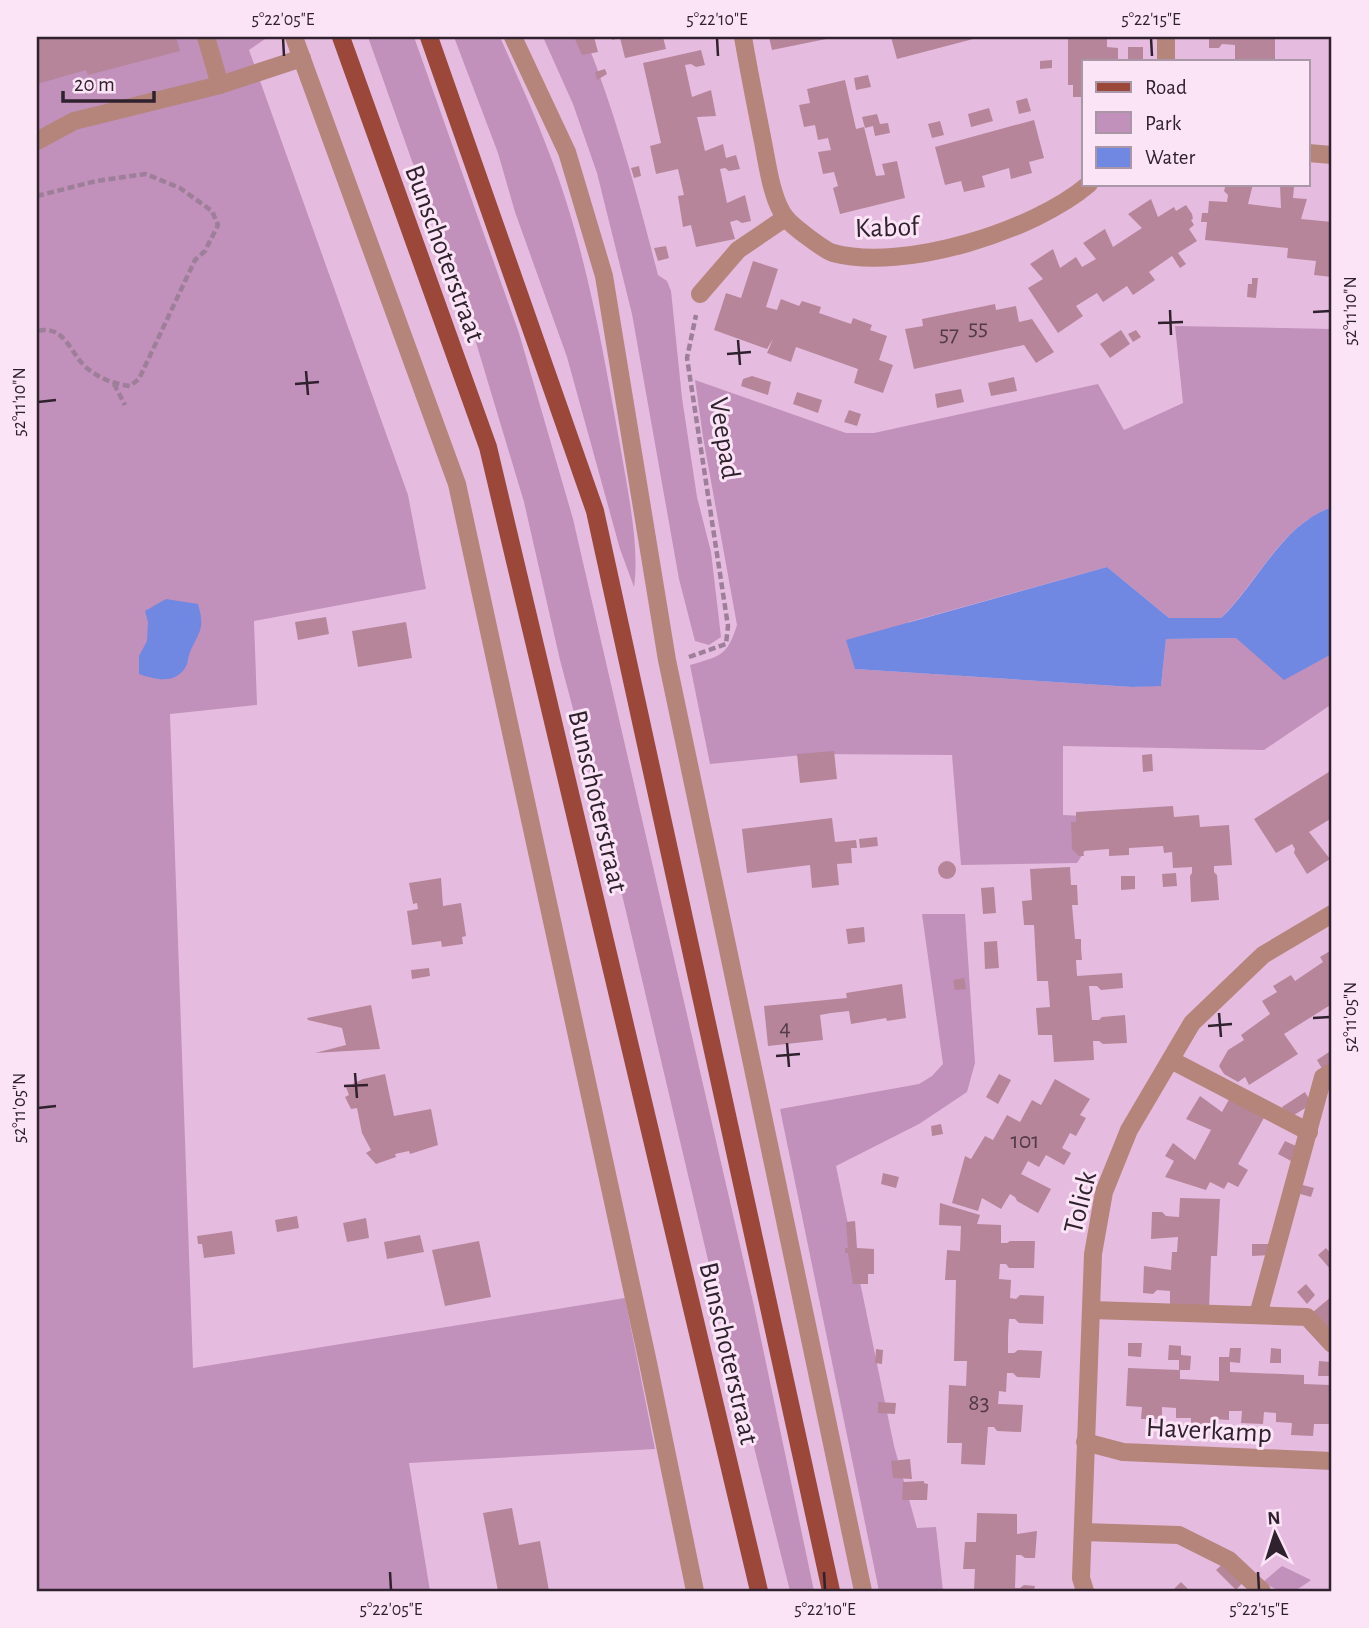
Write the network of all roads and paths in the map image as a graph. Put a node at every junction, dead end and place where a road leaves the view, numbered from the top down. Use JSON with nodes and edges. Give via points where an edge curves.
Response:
{"nodes":[{"id":1,"x":206,"y":37,"type":"edge"},
{"id":2,"x":294,"y":37,"type":"edge"},
{"id":3,"x":341,"y":37,"type":"edge"},
{"id":4,"x":429,"y":37,"type":"edge"},
{"id":5,"x":513,"y":37,"type":"edge"},
{"id":6,"x":743,"y":37,"type":"edge"},
{"id":7,"x":1166,"y":37,"type":"edge"},
{"id":8,"x":302,"y":58,"type":"junction"},
{"id":9,"x":1166,"y":60,"type":"edge"},
{"id":10,"x":220,"y":85,"type":"junction"},
{"id":11,"x":37,"y":141,"type":"edge"},
{"id":12,"x":1310,"y":153,"type":"edge"},
{"id":13,"x":1332,"y":155,"type":"edge"},
{"id":14,"x":1086,"y":186,"type":"edge"},
{"id":15,"x":37,"y":196,"type":"edge"},
{"id":16,"x":785,"y":218,"type":"junction"},
{"id":17,"x":700,"y":294,"type":"joint"},
{"id":18,"x":37,"y":331,"type":"edge"},
{"id":19,"x":114,"y":384,"type":"junction"},
{"id":20,"x":125,"y":405,"type":"dead end"},
{"id":21,"x":667,"y":660,"type":"junction"},
{"id":22,"x":1332,"y":914,"type":"edge"},
{"id":23,"x":1171,"y":1060,"type":"junction"},
{"id":24,"x":1332,"y":1072,"type":"edge"},
{"id":25,"x":1309,"y":1132,"type":"junction"},
{"id":26,"x":1091,"y":1310,"type":"junction"},
{"id":27,"x":1258,"y":1315,"type":"junction"},
{"id":28,"x":1332,"y":1344,"type":"edge"},
{"id":29,"x":1085,"y":1442,"type":"junction"},
{"id":30,"x":1332,"y":1461,"type":"edge"},
{"id":31,"x":1083,"y":1532,"type":"junction"},
{"id":32,"x":695,"y":1591,"type":"edge"},
{"id":33,"x":759,"y":1591,"type":"edge"},
{"id":34,"x":831,"y":1591,"type":"edge"},
{"id":35,"x":863,"y":1591,"type":"edge"},
{"id":36,"x":1085,"y":1591,"type":"edge"},
{"id":37,"x":1262,"y":1591,"type":"edge"}],
"edges":[{"from":1,"to":10,"type":"street"},
{"from":2,"to":8,"type":"street"},
{"from":3,"to":33,"type":"main road","name":"Bunschoterstraat","via":[[488,447]]},
{"from":4,"to":34,"type":"main road","name":"Bunschoterstraat","via":[[595,511]]},
{"from":5,"to":21,"type":"street","via":[[567,152],[604,276]]},
{"from":6,"to":16,"type":"street","via":[[772,188]]},
{"from":7,"to":9,"type":"street"},
{"from":8,"to":10,"type":"street"},
{"from":8,"to":32,"type":"street","via":[[457,484]]},
{"from":10,"to":11,"type":"street","via":[[74,121]]},
{"from":12,"to":13,"type":"street"},
{"from":14,"to":16,"type":"street","name":"Kabof","via":[[1011,227],[951,248],[877,259],[830,252]]},
{"from":15,"to":19,"type":"path","via":[[146,174],[180,188],[212,211],[218,225],[195,260],[139,379],[130,386]]},
{"from":16,"to":17,"type":"street","via":[[738,250]]},
{"from":17,"to":21,"type":"path","name":"Veepad","via":[[687,358],[729,626],[726,644]]},
{"from":18,"to":19,"type":"path","via":[[56,332],[85,367]]},
{"from":19,"to":20,"type":"path"},
{"from":21,"to":35,"type":"street"},
{"from":22,"to":23,"type":"street","name":"Tolick","via":[[1263,955],[1192,1023]]},
{"from":23,"to":25,"type":"street"},
{"from":23,"to":26,"type":"street","name":"Tolick","via":[[1129,1130],[1104,1192],[1093,1254]]},
{"from":24,"to":25,"type":"street","via":[[1323,1077]]},
{"from":25,"to":27,"type":"street"},
{"from":26,"to":27,"type":"street"},
{"from":26,"to":29,"type":"street","name":"Tolick"},
{"from":27,"to":28,"type":"street","via":[[1307,1317]]},
{"from":29,"to":30,"type":"street","name":"Haverkamp","via":[[1123,1452]]},
{"from":29,"to":31,"type":"street","name":"Tolick"},
{"from":31,"to":36,"type":"street","name":"Tolick"},
{"from":31,"to":37,"type":"street","via":[[1179,1535],[1229,1560]]}]}
